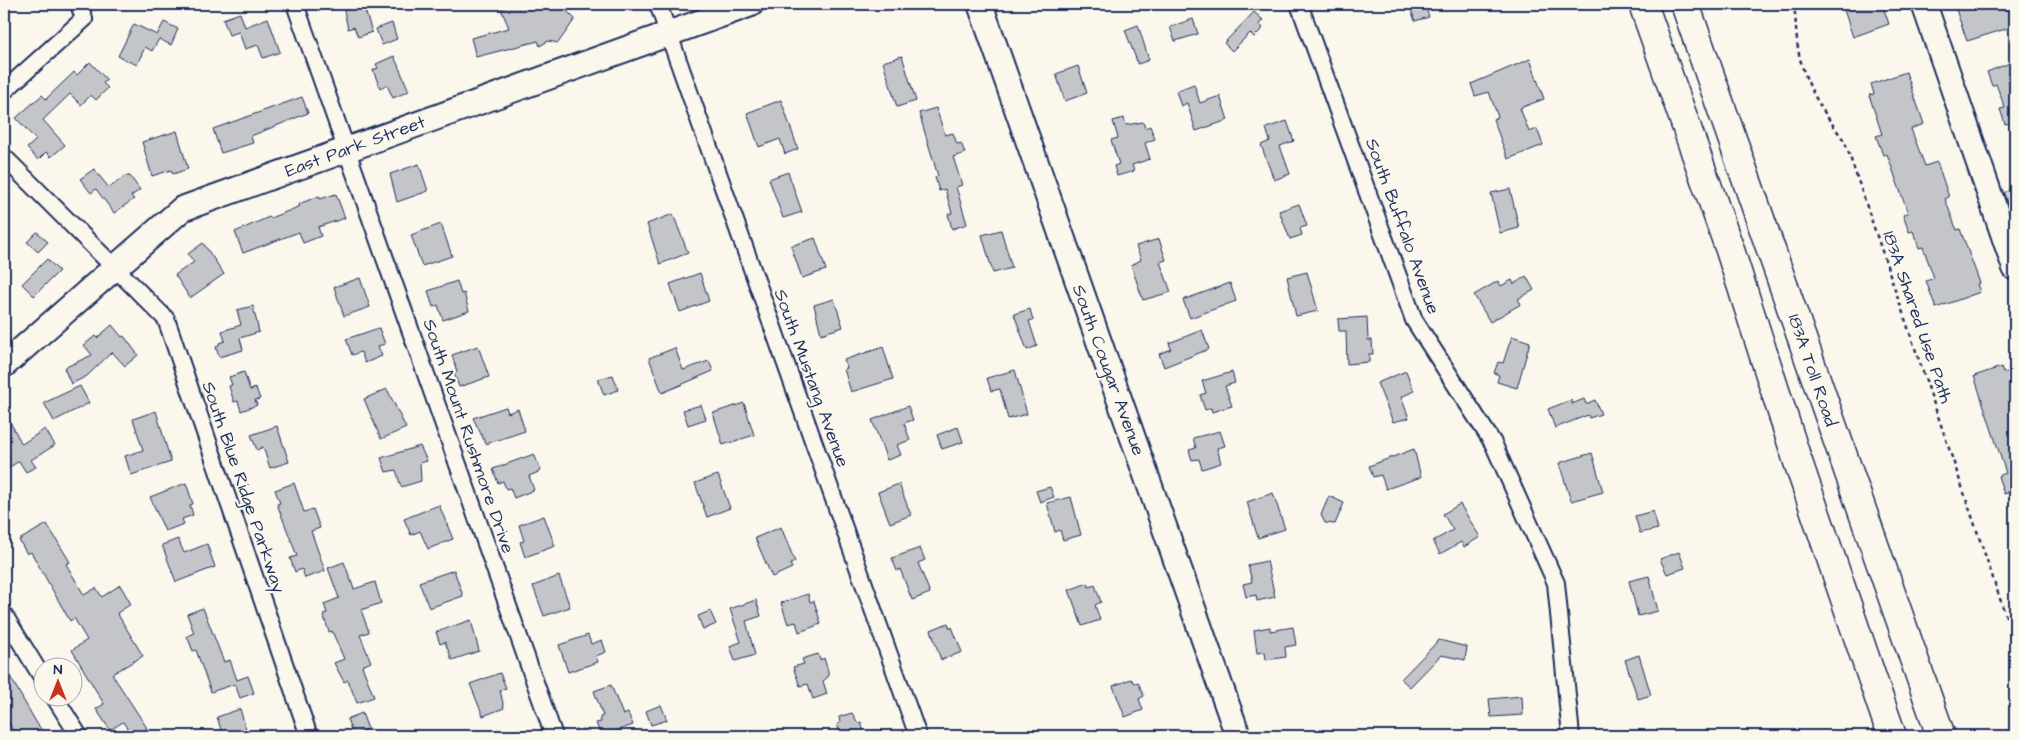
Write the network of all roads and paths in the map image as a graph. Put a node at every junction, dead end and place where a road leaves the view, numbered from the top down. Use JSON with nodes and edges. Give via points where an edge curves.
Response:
{"nodes":[{"id":1,"x":79,"y":4,"type":"edge"},
{"id":2,"x":296,"y":4,"type":"edge"},
{"id":3,"x":658,"y":4,"type":"edge"},
{"id":4,"x":751,"y":4,"type":"edge"},
{"id":5,"x":980,"y":4,"type":"edge"},
{"id":6,"x":1299,"y":4,"type":"edge"},
{"id":7,"x":1643,"y":4,"type":"edge"},
{"id":8,"x":1685,"y":4,"type":"edge"},
{"id":9,"x":1794,"y":4,"type":"edge"},
{"id":10,"x":1924,"y":4,"type":"edge"},
{"id":11,"x":668,"y":32,"type":"junction"},
{"id":12,"x":4,"y":90,"type":"edge"},
{"id":13,"x":347,"y":148,"type":"junction"},
{"id":14,"x":4,"y":158,"type":"edge"},
{"id":15,"x":114,"y":267,"type":"junction"},
{"id":16,"x":2015,"y":268,"type":"edge"},
{"id":17,"x":4,"y":365,"type":"edge"},
{"id":18,"x":4,"y":615,"type":"edge"},
{"id":19,"x":2015,"y":643,"type":"edge"},
{"id":20,"x":32,"y":661,"type":"edge"},
{"id":21,"x":61,"y":708,"type":"edge"},
{"id":22,"x":79,"y":736,"type":"edge"},
{"id":23,"x":309,"y":736,"type":"edge"},
{"id":24,"x":554,"y":736,"type":"edge"},
{"id":25,"x":918,"y":736,"type":"edge"},
{"id":26,"x":1238,"y":736,"type":"edge"},
{"id":27,"x":1571,"y":736,"type":"edge"},
{"id":28,"x":1892,"y":736,"type":"edge"},
{"id":29,"x":1941,"y":736,"type":"edge"}],
"edges":[{"from":1,"to":12,"type":"street","via":[[84,19]]},
{"from":2,"to":13,"type":"street","name":"South Mount Rushmore Drive"},
{"from":3,"to":11,"type":"street","name":"South Mustang Avenue"},
{"from":4,"to":11,"type":"street","name":"East Park Street"},
{"from":5,"to":26,"type":"street","name":"South Cougar Avenue"},
{"from":6,"to":27,"type":"street","name":"South Buffalo Avenue","via":[[1414,320],[1493,443],[1556,583]]},
{"from":7,"to":28,"type":"highway","via":[[1730,250],[1797,459]]},
{"from":8,"to":29,"type":"highway","name":"183A Toll Road"},
{"from":9,"to":19,"type":"path","name":"183A Shared Use Path","via":[[1798,52],[1807,80],[1818,104],[1845,142]]},
{"from":10,"to":16,"type":"street"},
{"from":11,"to":13,"type":"street","name":"East Park Street"},
{"from":11,"to":25,"type":"street","name":"South Mustang Avenue"},
{"from":13,"to":15,"type":"street","name":"East Park Street","via":[[182,210]]},
{"from":13,"to":24,"type":"street","name":"South Mount Rushmore Drive"},
{"from":14,"to":15,"type":"street","name":"South Blue Ridge Parkway"},
{"from":15,"to":17,"type":"street","name":"East Park Street"},
{"from":15,"to":23,"type":"street","name":"South Blue Ridge Parkway","via":[[166,319]]},
{"from":18,"to":20,"type":"street"},
{"from":21,"to":22,"type":"street"}]}
